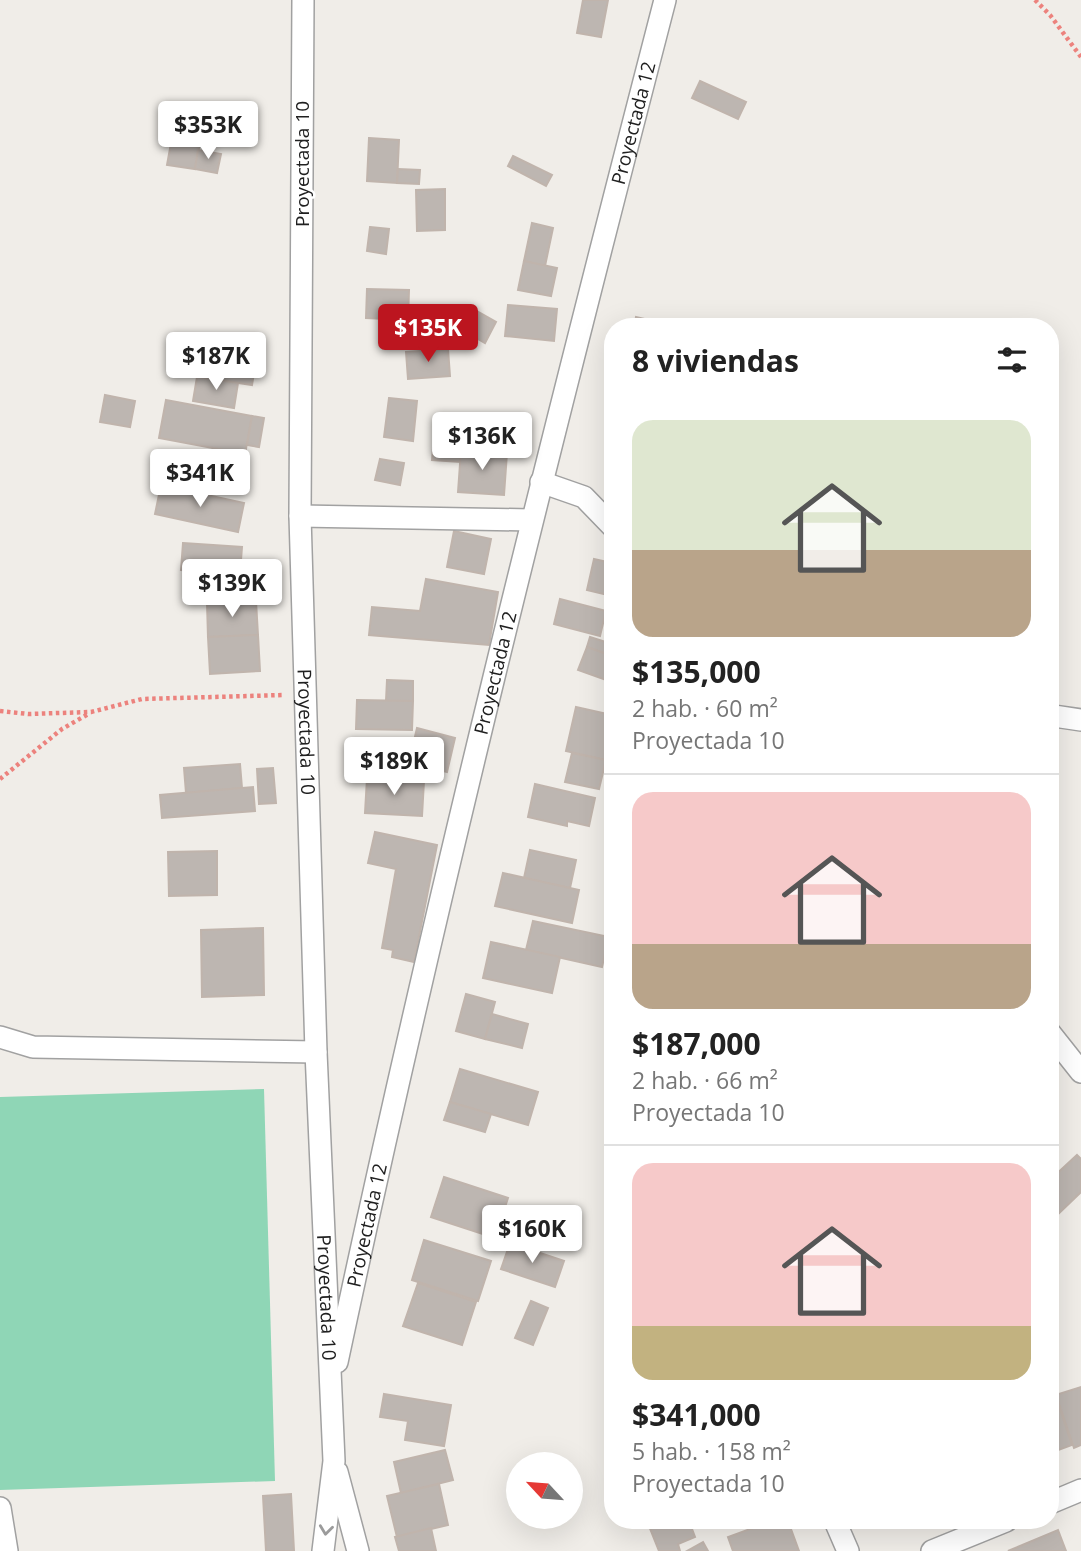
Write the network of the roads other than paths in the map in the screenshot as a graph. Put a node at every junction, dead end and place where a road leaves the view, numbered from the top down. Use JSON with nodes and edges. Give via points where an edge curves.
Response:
{"nodes":[{"id":1,"x":303,"y":0,"type":"edge"},
{"id":2,"x":665,"y":0,"type":"edge"},
{"id":3,"x":541,"y":482,"type":"junction"},
{"id":4,"x":300,"y":516,"type":"junction"},
{"id":5,"x":604,"y":517,"type":"edge"},
{"id":6,"x":531,"y":520,"type":"junction"},
{"id":7,"x":1059,"y":717,"type":"edge"},
{"id":8,"x":1081,"y":720,"type":"edge"},
{"id":9,"x":0,"y":1037,"type":"edge"},
{"id":10,"x":1059,"y":1044,"type":"edge"},
{"id":11,"x":316,"y":1052,"type":"junction"},
{"id":12,"x":1081,"y":1072,"type":"edge"},
{"id":13,"x":331,"y":1391,"type":"junction"},
{"id":14,"x":334,"y":1461,"type":"junction"},
{"id":15,"x":1081,"y":1490,"type":"edge"},
{"id":16,"x":1059,"y":1499,"type":"edge"},
{"id":17,"x":0,"y":1508,"type":"edge"},
{"id":18,"x":838,"y":1529,"type":"edge"},
{"id":19,"x":986,"y":1529,"type":"edge"},
{"id":20,"x":7,"y":1551,"type":"edge"},
{"id":21,"x":323,"y":1551,"type":"edge"},
{"id":22,"x":358,"y":1551,"type":"edge"},
{"id":23,"x":848,"y":1551,"type":"edge"},
{"id":24,"x":932,"y":1551,"type":"edge"}],
"edges":[{"from":1,"to":4,"type":"street","name":"Proyectada 10"},
{"from":2,"to":3,"type":"street","name":"Proyectada 12"},
{"from":3,"to":5,"type":"street","via":[[584,496]]},
{"from":3,"to":6,"type":"street","name":"Proyectada 12"},
{"from":4,"to":6,"type":"street"},
{"from":4,"to":11,"type":"street","name":"Proyectada 10"},
{"from":6,"to":13,"type":"street","name":"Proyectada 12","via":[[382,1152]]},
{"from":7,"to":8,"type":"street"},
{"from":9,"to":11,"type":"street","via":[[33,1047]]},
{"from":10,"to":12,"type":"street"},
{"from":11,"to":13,"type":"street","name":"Proyectada 10"},
{"from":13,"to":14,"type":"street","name":"Proyectada 10"},
{"from":14,"to":21,"type":"street","one_way":true},
{"from":14,"to":22,"type":"street"},
{"from":15,"to":16,"type":"street"},
{"from":17,"to":20,"type":"street"},
{"from":18,"to":23,"type":"street"},
{"from":19,"to":24,"type":"street"}]}
